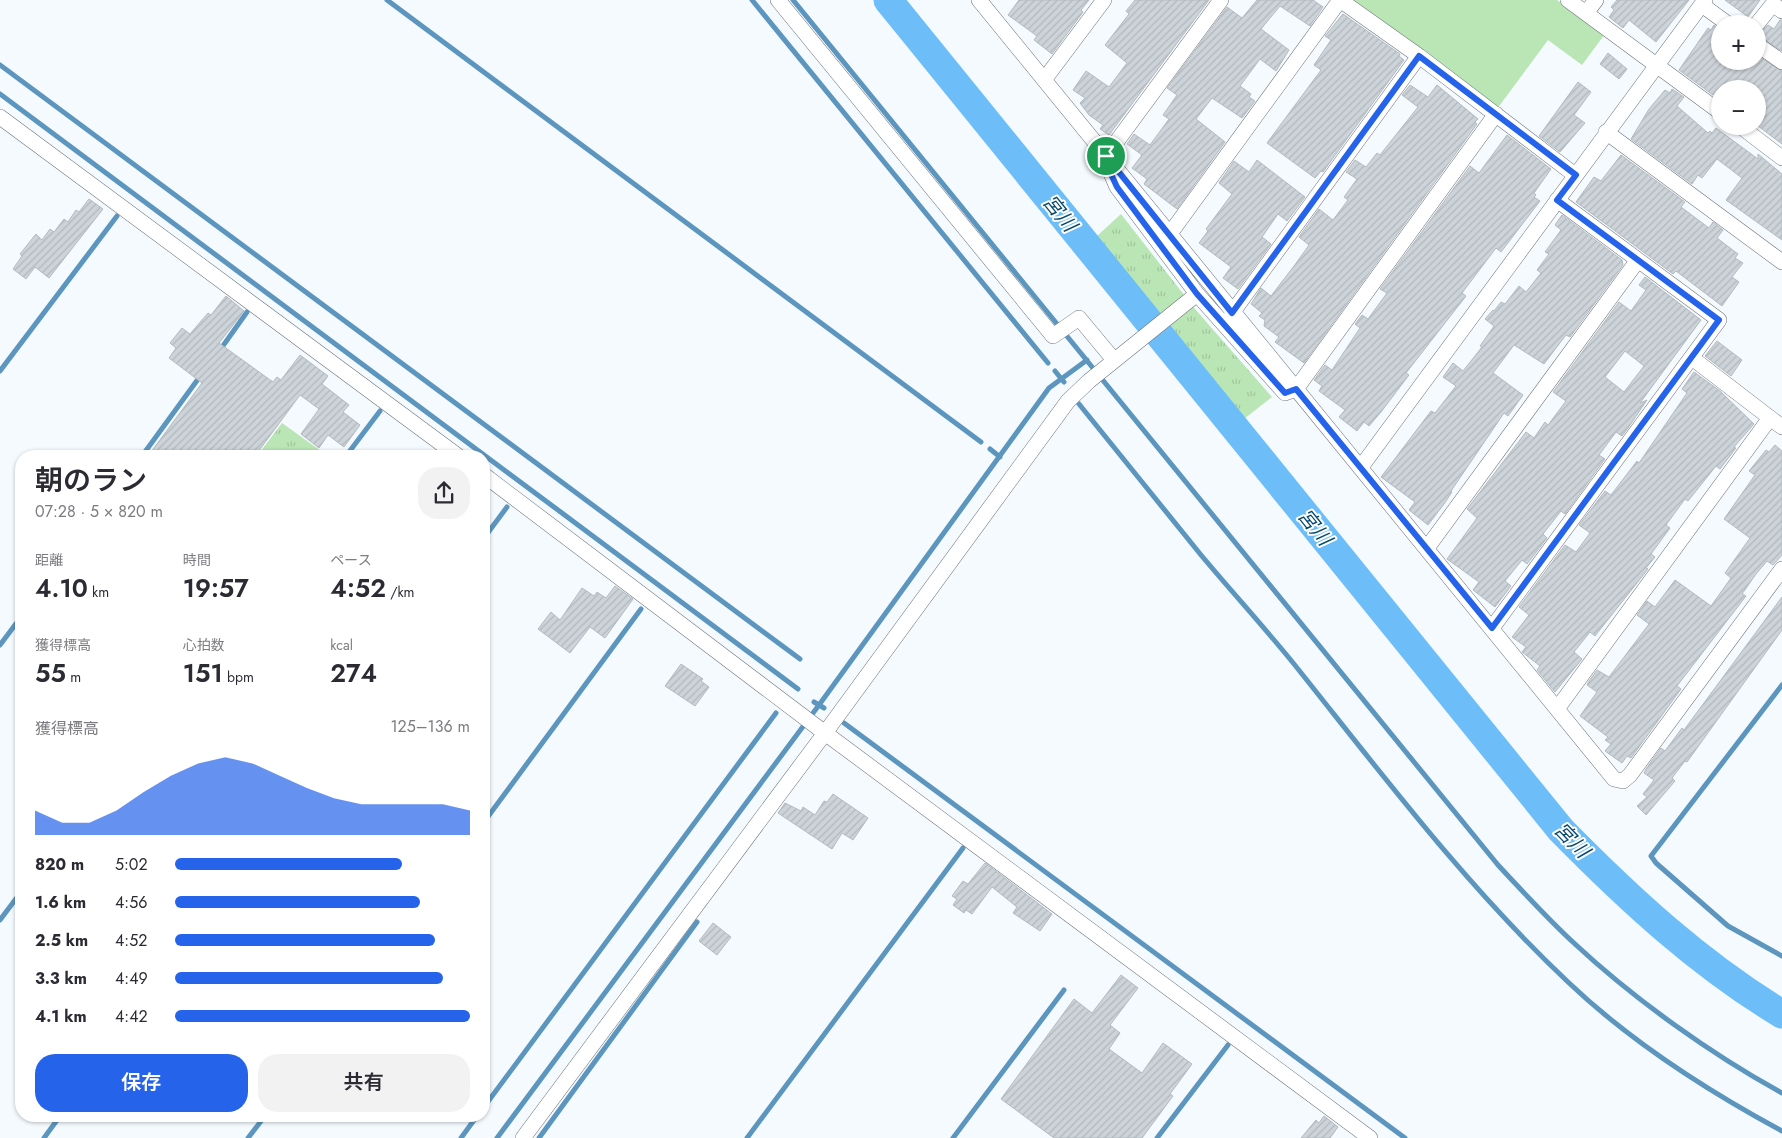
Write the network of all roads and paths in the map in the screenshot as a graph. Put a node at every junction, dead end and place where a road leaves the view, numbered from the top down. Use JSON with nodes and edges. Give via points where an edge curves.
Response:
{"nodes":[{"id":1,"x":778,"y":0,"type":"edge"},
{"id":2,"x":1104,"y":0,"type":"edge"},
{"id":3,"x":1221,"y":0,"type":"edge"},
{"id":4,"x":1340,"y":0,"type":"edge"},
{"id":5,"x":1568,"y":0,"type":"edge"},
{"id":6,"x":1596,"y":0,"type":"edge"},
{"id":7,"x":982,"y":1,"type":"edge"},
{"id":8,"x":1703,"y":2,"type":"edge"},
{"id":9,"x":1782,"y":11,"type":"edge"},
{"id":10,"x":1586,"y":13,"type":"junction"},
{"id":11,"x":1718,"y":15,"type":"edge"},
{"id":12,"x":1764,"y":15,"type":"edge"},
{"id":13,"x":1766,"y":50,"type":"edge"},
{"id":14,"x":1419,"y":56,"type":"junction"},
{"id":15,"x":1782,"y":62,"type":"edge"},
{"id":16,"x":1656,"y":64,"type":"junction"},
{"id":17,"x":1044,"y":80,"type":"junction"},
{"id":18,"x":1711,"y":105,"type":"edge"},
{"id":19,"x":1496,"y":114,"type":"junction"},
{"id":20,"x":0,"y":117,"type":"edge"},
{"id":21,"x":1606,"y":132,"type":"junction"},
{"id":22,"x":1752,"y":135,"type":"edge"},
{"id":23,"x":1106,"y":156,"type":"junction"},
{"id":24,"x":1782,"y":158,"type":"edge"},
{"id":25,"x":1576,"y":175,"type":"junction"},
{"id":26,"x":1557,"y":200,"type":"junction"},
{"id":27,"x":1169,"y":235,"type":"junction"},
{"id":28,"x":1638,"y":260,"type":"junction"},
{"id":29,"x":1782,"y":262,"type":"edge"},
{"id":30,"x":1194,"y":296,"type":"junction"},
{"id":31,"x":1232,"y":313,"type":"junction"},
{"id":32,"x":1692,"y":358,"type":"junction"},
{"id":33,"x":1115,"y":359,"type":"junction"},
{"id":34,"x":1296,"y":389,"type":"junction"},
{"id":35,"x":1776,"y":422,"type":"edge"},
{"id":36,"x":450,"y":450,"type":"edge"},
{"id":37,"x":1361,"y":467,"type":"junction"},
{"id":38,"x":490,"y":480,"type":"edge"},
{"id":39,"x":1427,"y":548,"type":"junction"},
{"id":40,"x":1782,"y":569,"type":"edge"},
{"id":41,"x":1492,"y":628,"type":"junction"},
{"id":42,"x":1557,"y":709,"type":"junction"},
{"id":43,"x":813,"y":724,"type":"junction"},
{"id":44,"x":523,"y":1138,"type":"edge"},
{"id":45,"x":1370,"y":1138,"type":"edge"}],
"edges":[{"from":1,"to":33,"type":"street","via":[[1053,336],[1079,318]]},
{"from":2,"to":17,"type":"street"},
{"from":3,"to":23,"type":"street"},
{"from":4,"to":14,"type":"street"},
{"from":4,"to":27,"type":"street"},
{"from":5,"to":10,"type":"street"},
{"from":6,"to":10,"type":"street"},
{"from":7,"to":17,"type":"street"},
{"from":8,"to":11,"type":"street"},
{"from":8,"to":16,"type":"street"},
{"from":9,"to":12,"type":"street","via":[[1772,4]]},
{"from":10,"to":16,"type":"street"},
{"from":13,"to":15,"type":"street"},
{"from":14,"to":19,"type":"street"},
{"from":14,"to":31,"type":"street"},
{"from":16,"to":18,"type":"street"},
{"from":16,"to":21,"type":"street"},
{"from":17,"to":23,"type":"street"},
{"from":19,"to":25,"type":"street"},
{"from":19,"to":34,"type":"street"},
{"from":20,"to":36,"type":"street"},
{"from":21,"to":25,"type":"street"},
{"from":21,"to":29,"type":"street"},
{"from":22,"to":24,"type":"street"},
{"from":23,"to":27,"type":"street"},
{"from":23,"to":30,"type":"street","via":[[1117,187]]},
{"from":25,"to":26,"type":"street"},
{"from":26,"to":28,"type":"street"},
{"from":26,"to":37,"type":"street"},
{"from":27,"to":31,"type":"street"},
{"from":28,"to":32,"type":"street","via":[[1719,320]]},
{"from":28,"to":39,"type":"street"},
{"from":30,"to":33,"type":"street"},
{"from":30,"to":34,"type":"street","via":[[1285,393]]},
{"from":31,"to":34,"type":"street"},
{"from":32,"to":35,"type":"street"},
{"from":32,"to":41,"type":"street"},
{"from":33,"to":43,"type":"street","via":[[1068,400]]},
{"from":34,"to":37,"type":"street"},
{"from":35,"to":42,"type":"street"},
{"from":37,"to":39,"type":"street"},
{"from":38,"to":43,"type":"street"},
{"from":39,"to":41,"type":"street"},
{"from":40,"to":42,"type":"street","via":[[1623,781],[1614,779]]},
{"from":41,"to":42,"type":"street"},
{"from":43,"to":44,"type":"street"},
{"from":43,"to":45,"type":"street"}]}
